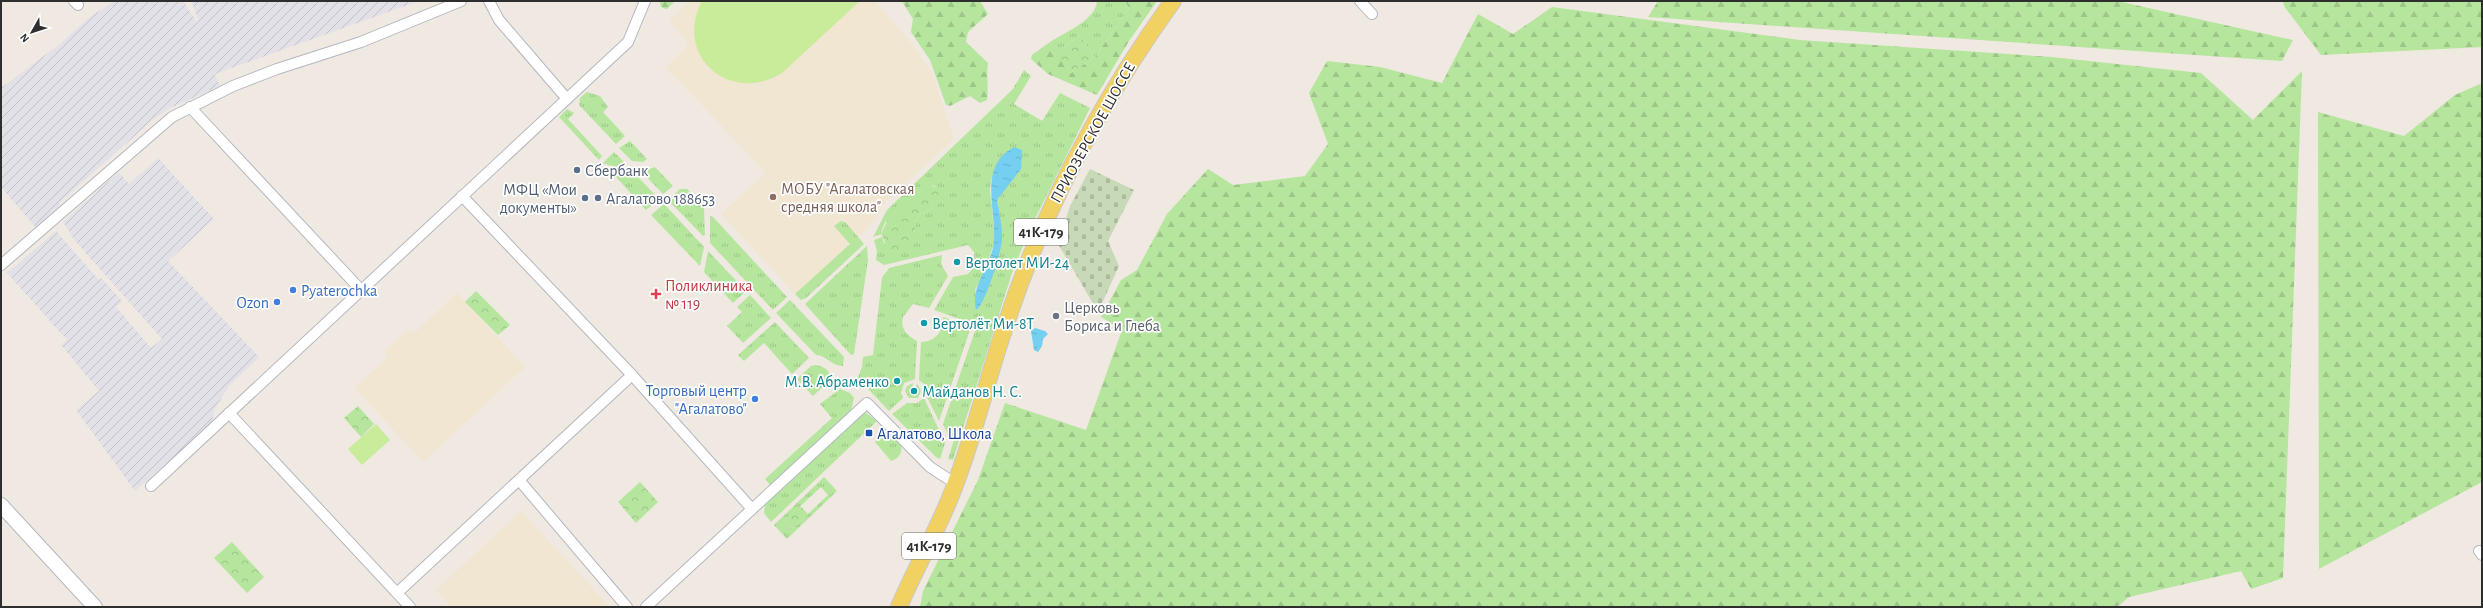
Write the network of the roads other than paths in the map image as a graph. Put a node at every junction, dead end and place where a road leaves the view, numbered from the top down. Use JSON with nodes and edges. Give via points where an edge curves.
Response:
{"nodes":[{"id":1,"x":461,"y":1,"type":"edge"},
{"id":2,"x":489,"y":1,"type":"edge"},
{"id":3,"x":645,"y":1,"type":"edge"},
{"id":4,"x":1173,"y":1,"type":"edge"},
{"id":5,"x":1360,"y":1,"type":"edge"},
{"id":6,"x":1372,"y":14,"type":"dead end"},
{"id":7,"x":567,"y":98,"type":"junction"},
{"id":8,"x":190,"y":106,"type":"junction"},
{"id":9,"x":462,"y":196,"type":"junction"},
{"id":10,"x":1,"y":265,"type":"edge"},
{"id":11,"x":361,"y":290,"type":"junction"},
{"id":12,"x":632,"y":375,"type":"junction"},
{"id":13,"x":229,"y":413,"type":"junction"},
{"id":14,"x":519,"y":480,"type":"junction"},
{"id":15,"x":956,"y":484,"type":"junction"},
{"id":16,"x":151,"y":486,"type":"dead end"},
{"id":17,"x":1,"y":505,"type":"edge"},
{"id":18,"x":752,"y":509,"type":"junction"},
{"id":19,"x":397,"y":593,"type":"junction"},
{"id":20,"x":95,"y":607,"type":"edge"},
{"id":21,"x":410,"y":607,"type":"edge"},
{"id":22,"x":627,"y":607,"type":"edge"},
{"id":23,"x":646,"y":607,"type":"edge"},
{"id":24,"x":899,"y":607,"type":"edge"}],
"edges":[{"from":1,"to":8,"type":"street","via":[[361,42],[255,77]]},
{"from":2,"to":7,"type":"street","via":[[499,20]]},
{"from":3,"to":7,"type":"street","via":[[628,42]]},
{"from":4,"to":15,"type":"main road","name":"ПРИОЗЕРСКОЕ ШОССЕ","number":"41К-179","via":[[1124,70],[1102,107],[1050,209],[1009,315]]},
{"from":5,"to":6,"type":"street"},
{"from":7,"to":9,"type":"street"},
{"from":8,"to":10,"type":"street","via":[[158,128]]},
{"from":8,"to":11,"type":"street"},
{"from":9,"to":11,"type":"street"},
{"from":9,"to":12,"type":"street"},
{"from":11,"to":13,"type":"street"},
{"from":12,"to":14,"type":"street"},
{"from":12,"to":18,"type":"street"},
{"from":13,"to":16,"type":"street"},
{"from":13,"to":19,"type":"street"},
{"from":14,"to":19,"type":"street"},
{"from":14,"to":22,"type":"street"},
{"from":15,"to":18,"type":"street","via":[[930,467],[867,403]]},
{"from":15,"to":24,"type":"main road","name":"ПРИОЗЕРСКОЕ ШОССЕ","number":"41К-179","via":[[942,520]]},
{"from":17,"to":20,"type":"main road"},
{"from":18,"to":23,"type":"street"},
{"from":19,"to":21,"type":"street"}]}
